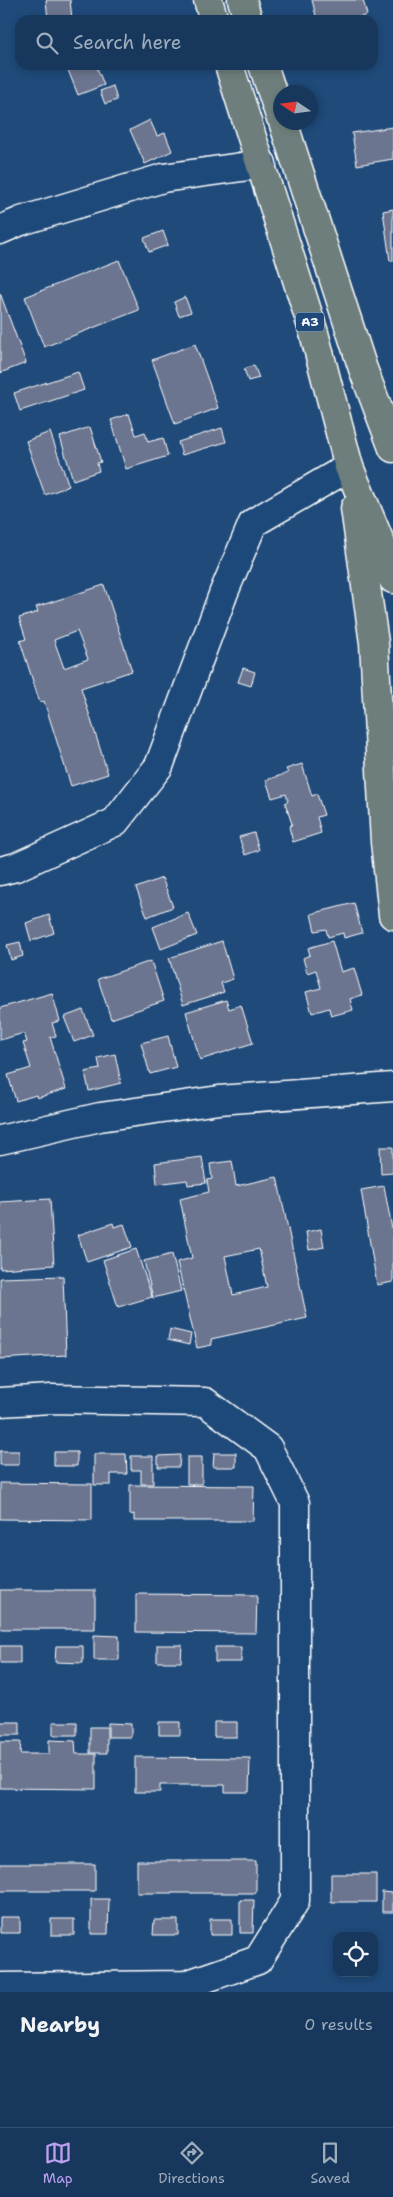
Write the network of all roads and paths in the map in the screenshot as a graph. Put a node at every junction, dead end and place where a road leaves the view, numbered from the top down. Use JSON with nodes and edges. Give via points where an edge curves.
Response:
{"nodes":[{"id":1,"x":208,"y":0,"type":"edge"},
{"id":2,"x":242,"y":0,"type":"edge"},
{"id":3,"x":212,"y":15,"type":"edge"},
{"id":4,"x":246,"y":15,"type":"edge"},
{"id":5,"x":231,"y":70,"type":"edge"},
{"id":6,"x":266,"y":70,"type":"edge"},
{"id":7,"x":273,"y":94,"type":"edge"},
{"id":8,"x":286,"y":130,"type":"edge"},
{"id":9,"x":262,"y":164,"type":"junction"},
{"id":10,"x":0,"y":230,"type":"edge"},
{"id":11,"x":393,"y":448,"type":"edge"},
{"id":12,"x":349,"y":467,"type":"junction"},
{"id":13,"x":393,"y":579,"type":"edge"},
{"id":14,"x":0,"y":871,"type":"edge"},
{"id":15,"x":393,"y":915,"type":"edge"},
{"id":16,"x":393,"y":1087,"type":"edge"},
{"id":17,"x":0,"y":1140,"type":"edge"},
{"id":18,"x":0,"y":1402,"type":"edge"},
{"id":19,"x":0,"y":1987,"type":"edge"}],
"edges":[{"from":1,"to":3,"type":"highway"},
{"from":2,"to":4,"type":"highway"},
{"from":5,"to":9,"type":"highway","number":"A3"},
{"from":6,"to":7,"type":"highway"},
{"from":8,"to":11,"type":"highway","number":"A3","via":[[363,368]]},
{"from":9,"to":10,"type":"street","via":[[163,178]]},
{"from":9,"to":12,"type":"highway","number":"A3","via":[[314,333]]},
{"from":12,"to":13,"type":"highway","number":"A3"},
{"from":12,"to":14,"type":"street","via":[[253,523],[159,766],[115,822],[16,867]]},
{"from":12,"to":15,"type":"highway","number":"A3","via":[[374,643],[385,842]]},
{"from":16,"to":17,"type":"street","via":[[219,1100],[100,1117]]},
{"from":18,"to":19,"type":"street","via":[[51,1399],[205,1402],[268,1448],[295,1503],[295,1901],[258,1960],[186,1985]]}]}
